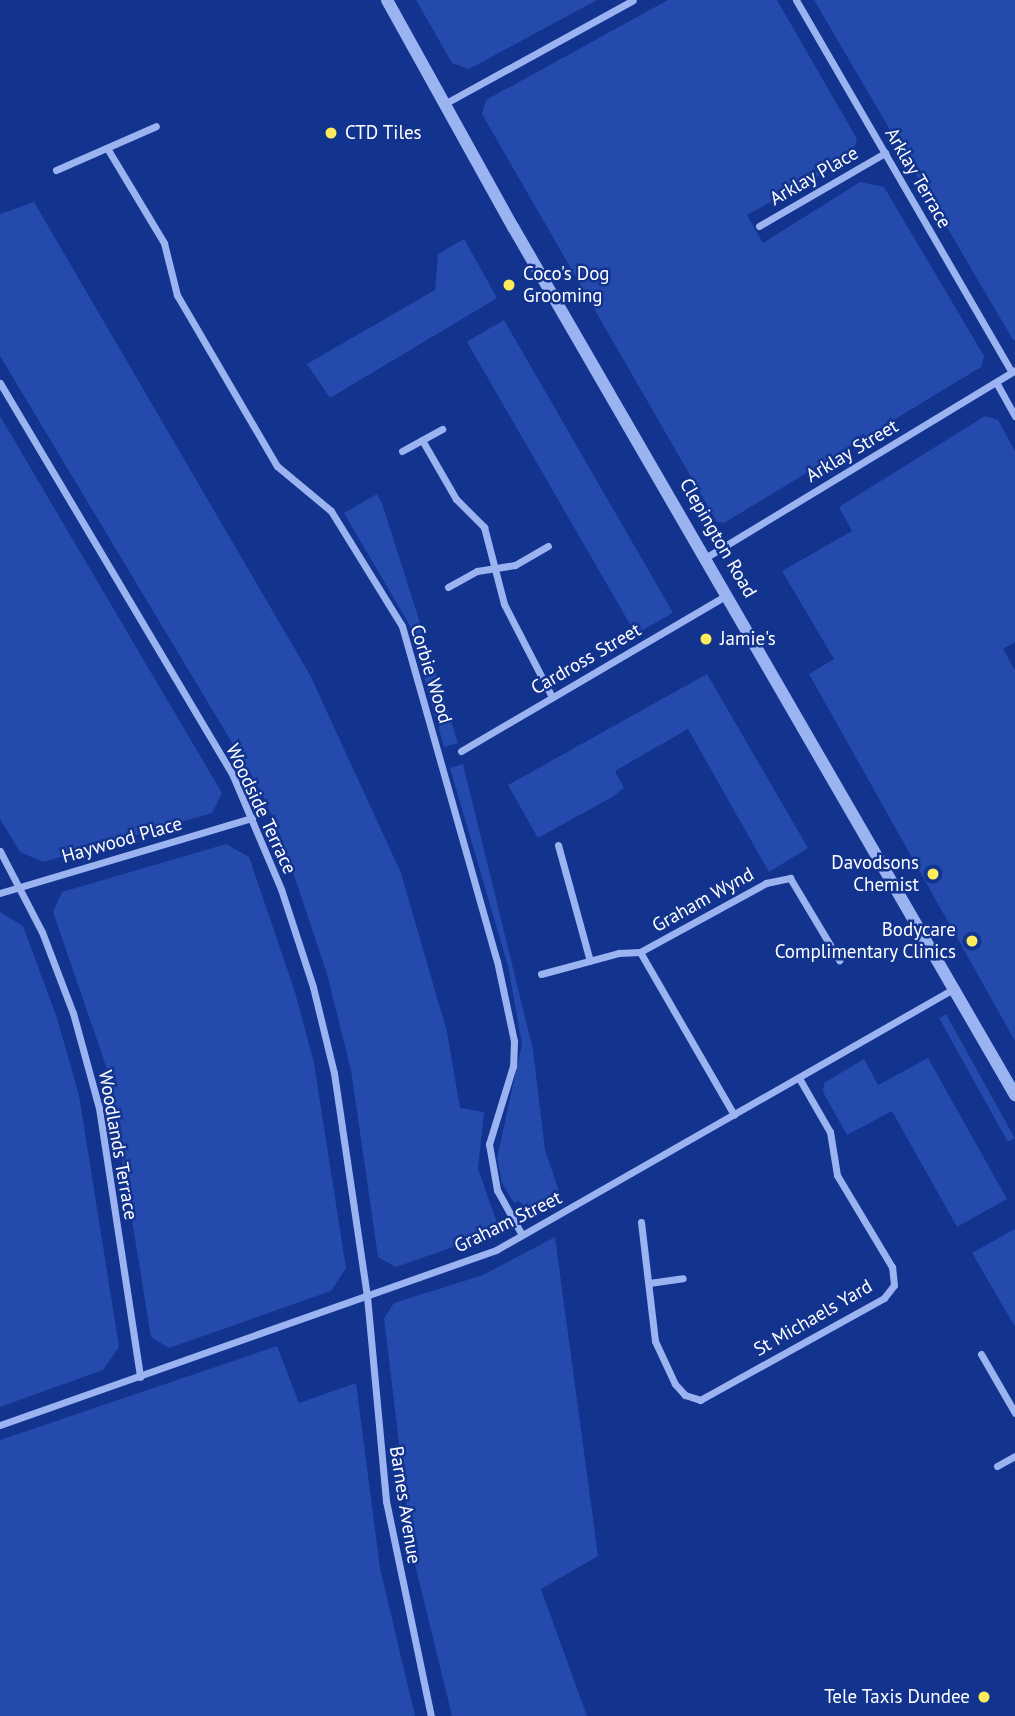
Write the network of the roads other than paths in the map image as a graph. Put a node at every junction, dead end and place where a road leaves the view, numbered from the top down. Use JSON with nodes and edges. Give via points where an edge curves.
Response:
{"nodes":[{"id":1,"x":387,"y":0,"type":"edge"},
{"id":2,"x":633,"y":0,"type":"edge"},
{"id":3,"x":796,"y":0,"type":"edge"},
{"id":4,"x":446,"y":103,"type":"junction"},
{"id":5,"x":156,"y":127,"type":"dead end"},
{"id":6,"x":107,"y":148,"type":"junction"},
{"id":7,"x":885,"y":153,"type":"junction"},
{"id":8,"x":56,"y":170,"type":"dead end"},
{"id":9,"x":759,"y":226,"type":"dead end"},
{"id":10,"x":1014,"y":371,"type":"edge"},
{"id":11,"x":996,"y":382,"type":"junction"},
{"id":12,"x":0,"y":383,"type":"edge"},
{"id":13,"x":1015,"y":416,"type":"edge"},
{"id":14,"x":442,"y":429,"type":"dead end"},
{"id":15,"x":422,"y":440,"type":"junction"},
{"id":16,"x":402,"y":451,"type":"dead end"},
{"id":17,"x":548,"y":546,"type":"dead end"},
{"id":18,"x":705,"y":558,"type":"junction"},
{"id":19,"x":495,"y":568,"type":"junction"},
{"id":20,"x":448,"y":587,"type":"dead end"},
{"id":21,"x":727,"y":595,"type":"junction"},
{"id":22,"x":552,"y":697,"type":"junction"},
{"id":23,"x":461,"y":751,"type":"dead end"},
{"id":24,"x":252,"y":818,"type":"junction"},
{"id":25,"x":558,"y":845,"type":"dead end"},
{"id":26,"x":0,"y":851,"type":"edge"},
{"id":27,"x":21,"y":887,"type":"junction"},
{"id":28,"x":0,"y":892,"type":"edge"},
{"id":29,"x":640,"y":952,"type":"junction"},
{"id":30,"x":839,"y":960,"type":"dead end"},
{"id":31,"x":590,"y":961,"type":"junction"},
{"id":32,"x":541,"y":974,"type":"dead end"},
{"id":33,"x":956,"y":988,"type":"junction"},
{"id":34,"x":799,"y":1078,"type":"junction"},
{"id":35,"x":1015,"y":1095,"type":"edge"},
{"id":36,"x":734,"y":1115,"type":"junction"},
{"id":37,"x":641,"y":1222,"type":"dead end"},
{"id":38,"x":522,"y":1235,"type":"junction"},
{"id":39,"x":683,"y":1278,"type":"dead end"},
{"id":40,"x":649,"y":1283,"type":"junction"},
{"id":41,"x":367,"y":1296,"type":"junction"},
{"id":42,"x":981,"y":1354,"type":"dead end"},
{"id":43,"x":139,"y":1377,"type":"junction"},
{"id":44,"x":1015,"y":1412,"type":"edge"},
{"id":45,"x":0,"y":1425,"type":"edge"},
{"id":46,"x":1015,"y":1456,"type":"edge"},
{"id":47,"x":997,"y":1466,"type":"dead end"},
{"id":48,"x":431,"y":1716,"type":"edge"}],
"edges":[{"from":1,"to":4,"type":"street","name":"Clepington Road"},
{"from":2,"to":4,"type":"street"},
{"from":3,"to":7,"type":"street","name":"Arklay Terrace"},
{"from":4,"to":18,"type":"street","name":"Clepington Road"},
{"from":5,"to":6,"type":"street"},
{"from":6,"to":8,"type":"street"},
{"from":6,"to":38,"type":"street","name":"Corbie Wood","via":[[164,243],[177,295],[277,466],[331,511],[402,626],[498,961],[513,1066],[489,1144],[497,1190]]},
{"from":7,"to":9,"type":"street","name":"Arklay Place"},
{"from":7,"to":10,"type":"street","name":"Arklay Terrace"},
{"from":10,"to":11,"type":"street","name":"Arklay Street"},
{"from":11,"to":13,"type":"street"},
{"from":11,"to":18,"type":"street","name":"Arklay Street"},
{"from":12,"to":24,"type":"street","name":"Woodside Terrace","via":[[233,776]]},
{"from":14,"to":15,"type":"street"},
{"from":15,"to":16,"type":"street"},
{"from":15,"to":19,"type":"street","via":[[456,499],[484,527]]},
{"from":17,"to":19,"type":"street","via":[[515,565]]},
{"from":18,"to":21,"type":"street","name":"Clepington Road"},
{"from":19,"to":20,"type":"street","via":[[477,571]]},
{"from":19,"to":22,"type":"street","via":[[504,604]]},
{"from":21,"to":22,"type":"street","name":"Cardross Street"},
{"from":21,"to":33,"type":"street","name":"Clepington Road"},
{"from":22,"to":23,"type":"street","name":"Cardross Street"},
{"from":24,"to":27,"type":"street","name":"Haywood Place"},
{"from":24,"to":41,"type":"street","name":"Woodside Terrace","via":[[309,975],[334,1073]]},
{"from":25,"to":31,"type":"street"},
{"from":26,"to":27,"type":"street","name":"Woodlands Terrace"},
{"from":27,"to":28,"type":"street","name":"Haywood Place"},
{"from":27,"to":43,"type":"street","name":"Woodlands Terrace","via":[[73,1013],[99,1108]]},
{"from":29,"to":30,"type":"street","name":"Graham Wynd","via":[[766,883],[790,878]]},
{"from":29,"to":31,"type":"street"},
{"from":29,"to":36,"type":"street","name":"Graham Wynd"},
{"from":31,"to":32,"type":"street"},
{"from":33,"to":34,"type":"street","name":"Graham Street"},
{"from":33,"to":35,"type":"street","name":"Clepington Road"},
{"from":34,"to":36,"type":"street","name":"Graham Street"},
{"from":34,"to":40,"type":"street","name":"St Michaels Yard","via":[[830,1132],[837,1175],[892,1267],[894,1285],[889,1292],[700,1400],[685,1395],[675,1384],[655,1341]]},
{"from":36,"to":38,"type":"street","name":"Graham Street"},
{"from":37,"to":40,"type":"street","name":"St Michaels Yard"},
{"from":38,"to":41,"type":"street","name":"Graham Street","via":[[471,1260]]},
{"from":39,"to":40,"type":"street"},
{"from":41,"to":43,"type":"street","name":"Graham Street"},
{"from":41,"to":48,"type":"street","name":"Barnes Avenue","via":[[386,1501]]},
{"from":42,"to":44,"type":"street"},
{"from":43,"to":45,"type":"street","name":"Graham Street"},
{"from":46,"to":47,"type":"street"}]}
